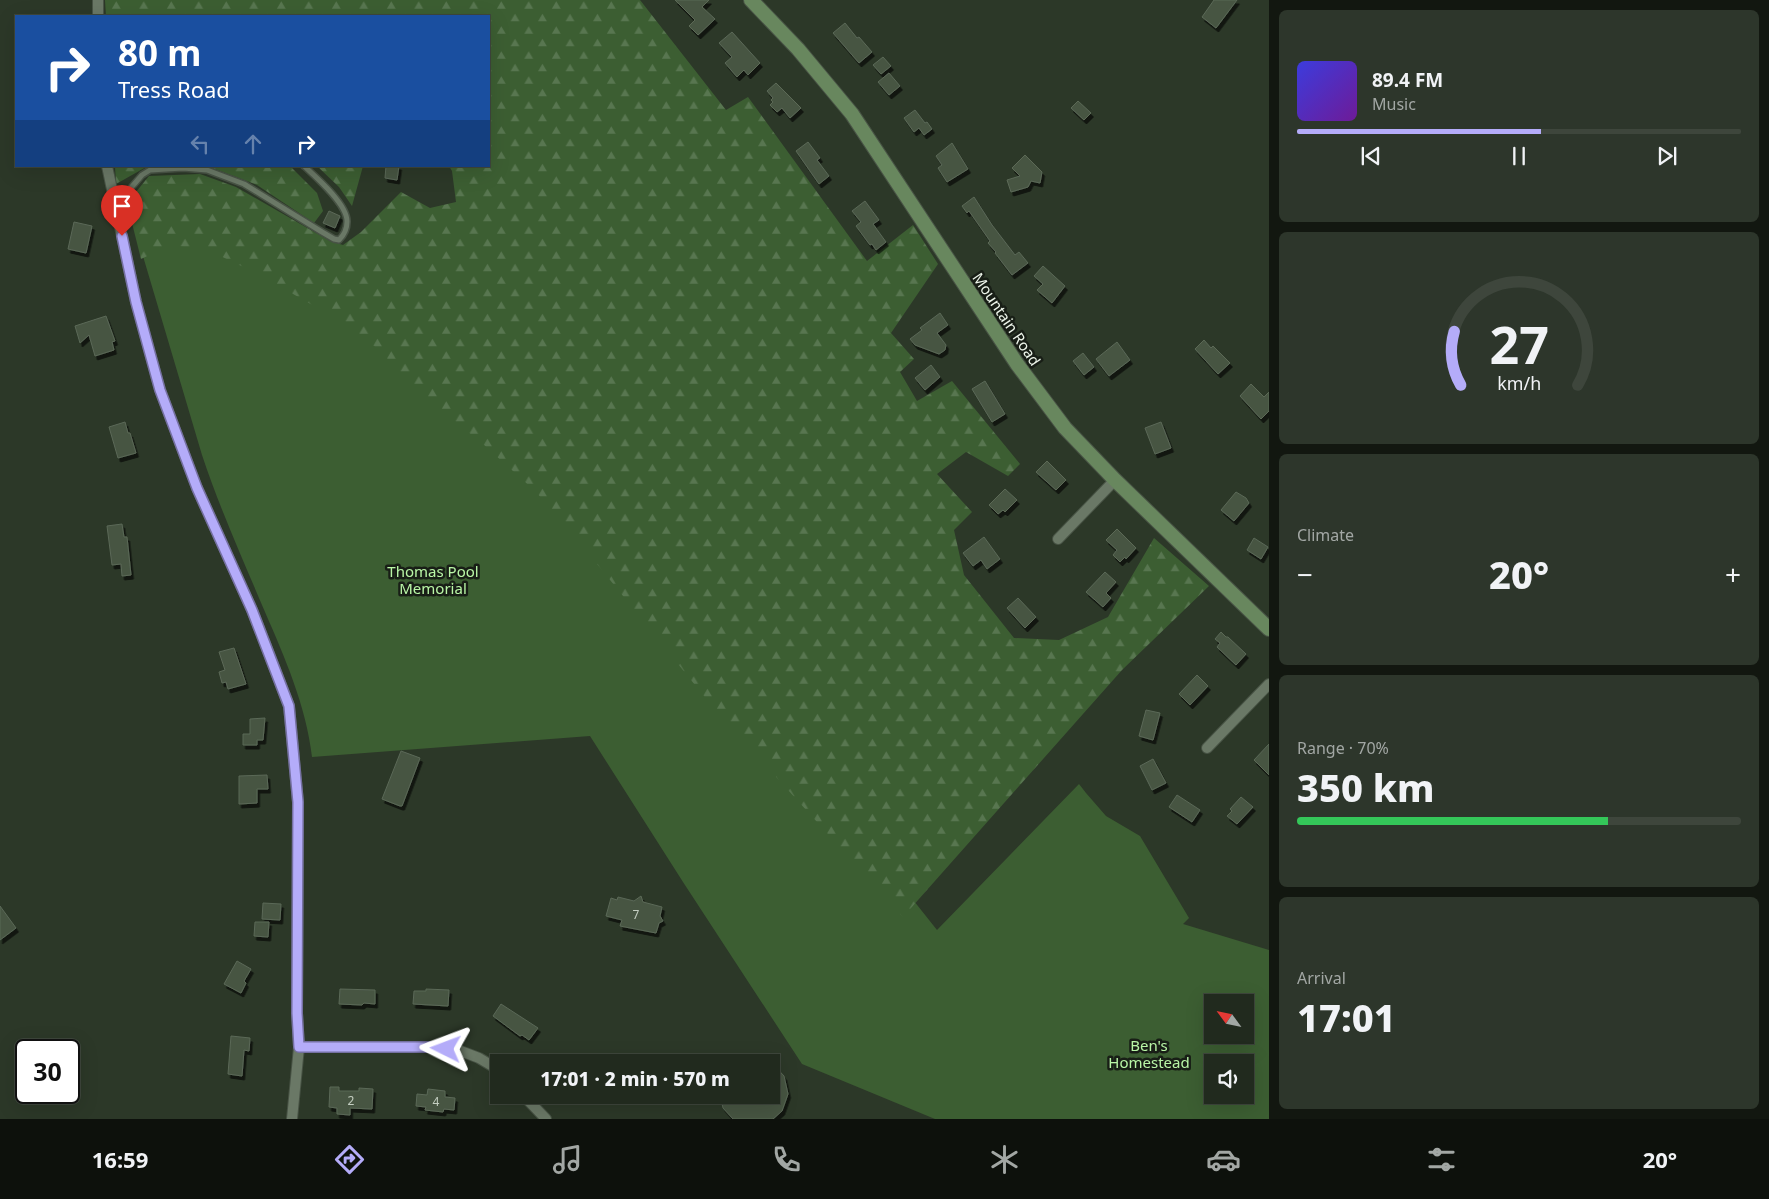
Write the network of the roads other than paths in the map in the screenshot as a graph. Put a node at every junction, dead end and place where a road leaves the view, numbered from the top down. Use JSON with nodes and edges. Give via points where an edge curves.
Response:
{"nodes":[{"id":1,"x":98,"y":0,"type":"edge"},
{"id":2,"x":751,"y":0,"type":"edge"},
{"id":3,"x":98,"y":15,"type":"edge"},
{"id":4,"x":107,"y":167,"type":"edge"},
{"id":5,"x":305,"y":167,"type":"edge"},
{"id":6,"x":115,"y":203,"type":"junction"},
{"id":7,"x":1115,"y":480,"type":"junction"},
{"id":8,"x":1058,"y":539,"type":"dead end"},
{"id":9,"x":1269,"y":629,"type":"edge"},
{"id":10,"x":1269,"y":684,"type":"edge"},
{"id":11,"x":1207,"y":748,"type":"dead end"},
{"id":12,"x":299,"y":1047,"type":"junction"},
{"id":13,"x":490,"y":1065,"type":"edge"},
{"id":14,"x":532,"y":1104,"type":"edge"},
{"id":15,"x":292,"y":1119,"type":"edge"},
{"id":16,"x":546,"y":1119,"type":"edge"}],
"edges":[{"from":1,"to":3,"type":"street"},
{"from":2,"to":7,"type":"main road","name":"Mountain Road","via":[[839,97],[1031,384],[1065,428]]},
{"from":4,"to":6,"type":"street"},
{"from":5,"to":6,"type":"lane","via":[[346,212],[348,221],[339,240],[244,184],[207,170],[150,170]]},
{"from":6,"to":12,"type":"street","via":[[136,302],[160,390],[197,488],[252,610],[289,706],[298,802]]},
{"from":7,"to":8,"type":"street"},
{"from":7,"to":9,"type":"main road","name":"Mountain Road"},
{"from":10,"to":11,"type":"street"},
{"from":12,"to":13,"type":"street","via":[[434,1047],[465,1053]]},
{"from":12,"to":15,"type":"street"},
{"from":14,"to":16,"type":"street"}]}
